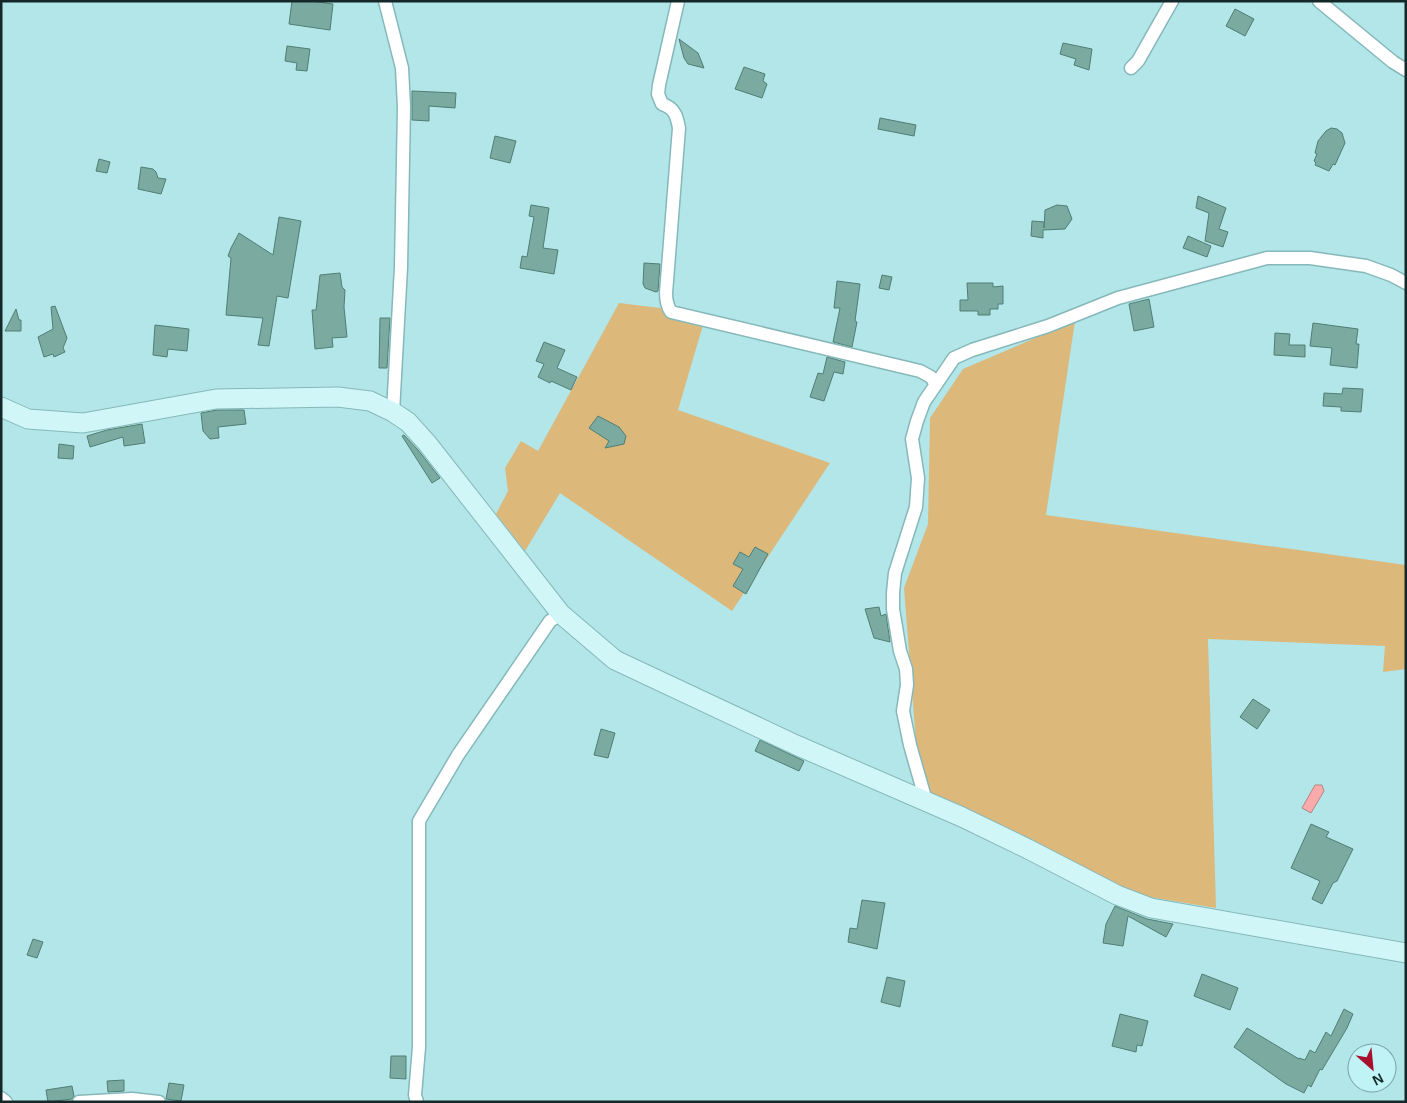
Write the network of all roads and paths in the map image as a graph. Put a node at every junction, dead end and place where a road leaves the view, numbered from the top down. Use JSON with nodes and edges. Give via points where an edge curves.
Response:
{"nodes":[{"id":1,"x":386,"y":1,"type":"edge"},
{"id":2,"x":678,"y":1,"type":"edge"},
{"id":3,"x":1172,"y":1,"type":"edge"},
{"id":4,"x":1319,"y":1,"type":"edge"},
{"id":5,"x":1131,"y":68,"type":"dead end"},
{"id":6,"x":1406,"y":70,"type":"edge"},
{"id":7,"x":1406,"y":283,"type":"edge"},
{"id":8,"x":935,"y":383,"type":"junction"},
{"id":9,"x":1,"y":407,"type":"edge"},
{"id":10,"x":392,"y":412,"type":"junction"},
{"id":11,"x":561,"y":614,"type":"junction"},
{"id":12,"x":926,"y":801,"type":"junction"},
{"id":13,"x":1406,"y":953,"type":"edge"},
{"id":14,"x":1,"y":1098,"type":"edge"},
{"id":15,"x":6,"y":1102,"type":"edge"},
{"id":16,"x":79,"y":1102,"type":"edge"},
{"id":17,"x":159,"y":1102,"type":"edge"},
{"id":18,"x":417,"y":1102,"type":"edge"}],
"edges":[{"from":1,"to":10,"type":"street","via":[[402,68],[404,107],[401,267]]},
{"from":2,"to":8,"type":"street","via":[[658,94],[662,104],[676,113],[679,128],[666,293],[671,312],[920,371]]},
{"from":3,"to":5,"type":"street"},
{"from":4,"to":6,"type":"street"},
{"from":7,"to":8,"type":"street","via":[[1366,266],[1310,258],[1266,258],[1118,298],[1048,326],[972,350],[954,358]]},
{"from":8,"to":12,"type":"street","via":[[924,402],[912,439],[918,478],[917,499],[895,573],[893,593],[900,651],[906,669],[903,711]]},
{"from":9,"to":10,"type":"main road","via":[[28,419],[82,423],[216,399],[338,397],[370,401]]},
{"from":10,"to":11,"type":"main road","via":[[408,422],[428,443]]},
{"from":11,"to":12,"type":"main road","via":[[616,660],[796,745]]},
{"from":11,"to":18,"type":"street","via":[[550,621],[464,747],[419,820]]},
{"from":12,"to":13,"type":"main road","via":[[1117,895],[1151,908]]},
{"from":14,"to":15,"type":"street"},
{"from":16,"to":17,"type":"street","via":[[132,1099]]}]}
